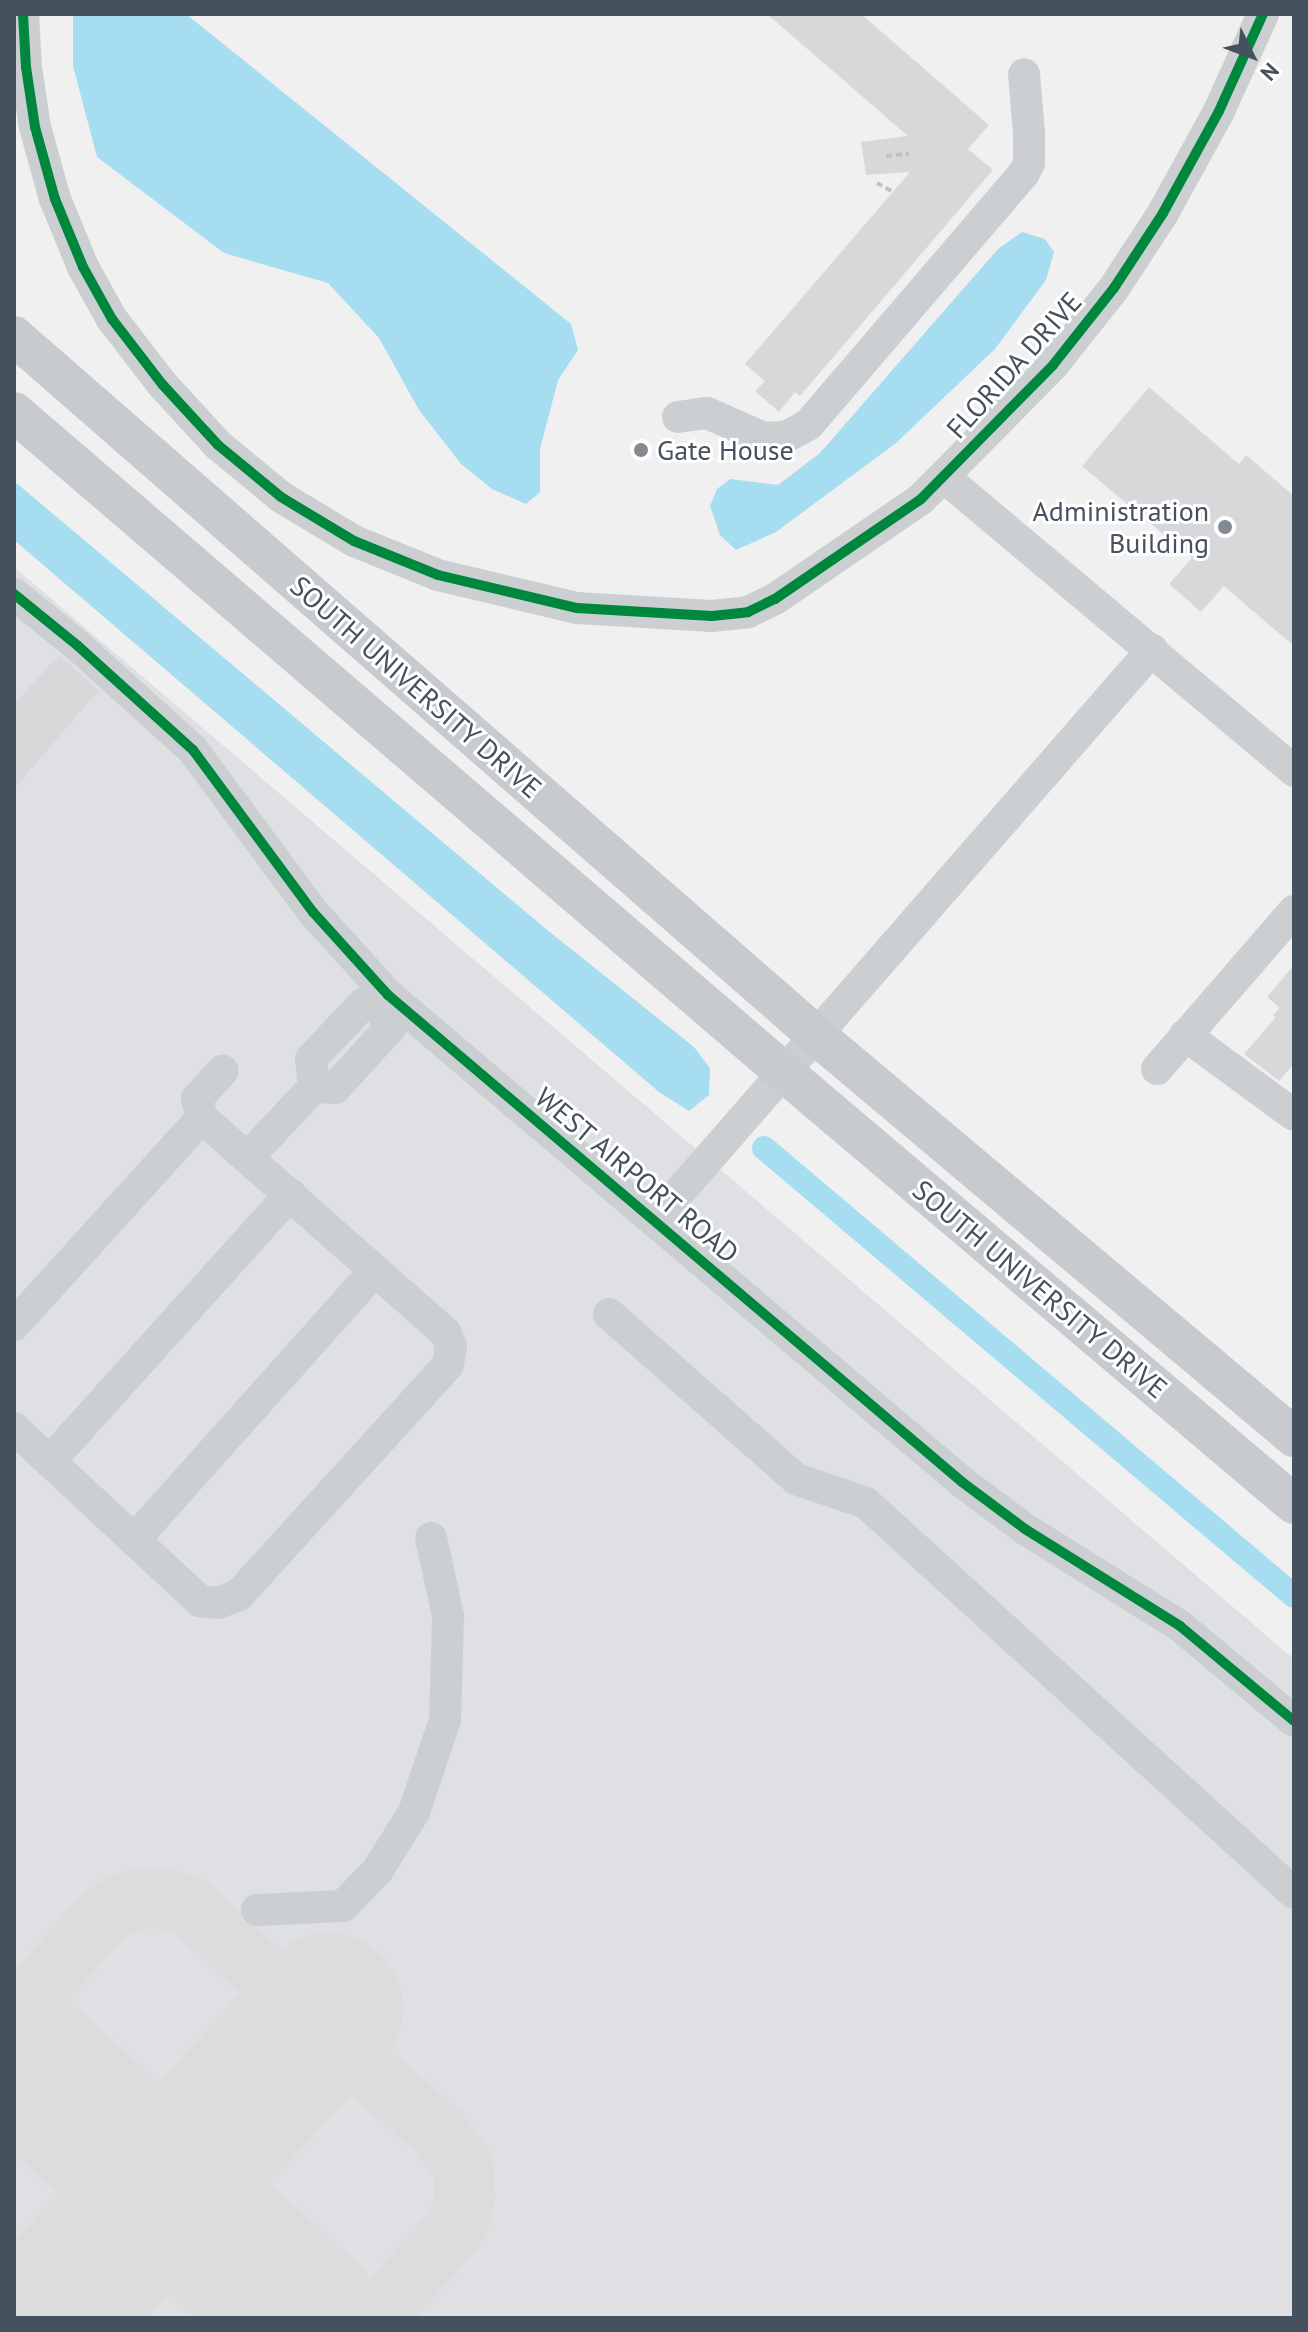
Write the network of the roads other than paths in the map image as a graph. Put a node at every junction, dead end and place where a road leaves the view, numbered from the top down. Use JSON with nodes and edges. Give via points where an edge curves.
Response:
{"nodes":[{"id":1,"x":23,"y":14,"type":"edge"},
{"id":2,"x":1263,"y":14,"type":"edge"},
{"id":3,"x":1024,"y":74,"type":"dead end"},
{"id":4,"x":14,"y":336,"type":"edge"},
{"id":5,"x":14,"y":412,"type":"edge"},
{"id":6,"x":678,"y":417,"type":"dead end"},
{"id":7,"x":945,"y":478,"type":"junction"},
{"id":8,"x":14,"y":594,"type":"edge"},
{"id":9,"x":1152,"y":650,"type":"junction"},
{"id":10,"x":1294,"y":771,"type":"edge"},
{"id":11,"x":1294,"y":911,"type":"edge"},
{"id":12,"x":384,"y":1001,"type":"junction"},
{"id":13,"x":1185,"y":1035,"type":"junction"},
{"id":14,"x":818,"y":1037,"type":"junction"},
{"id":15,"x":1157,"y":1069,"type":"dead end"},
{"id":16,"x":222,"y":1071,"type":"dead end"},
{"id":17,"x":786,"y":1074,"type":"junction"},
{"id":18,"x":1294,"y":1115,"type":"edge"},
{"id":19,"x":202,"y":1118,"type":"junction"},
{"id":20,"x":248,"y":1157,"type":"junction"},
{"id":21,"x":290,"y":1194,"type":"junction"},
{"id":22,"x":654,"y":1221,"type":"junction"},
{"id":23,"x":375,"y":1270,"type":"junction"},
{"id":24,"x":609,"y":1314,"type":"dead end"},
{"id":25,"x":14,"y":1325,"type":"edge"},
{"id":26,"x":14,"y":1428,"type":"edge"},
{"id":27,"x":1294,"y":1437,"type":"edge"},
{"id":28,"x":50,"y":1461,"type":"junction"},
{"id":29,"x":1294,"y":1504,"type":"edge"},
{"id":30,"x":431,"y":1538,"type":"dead end"},
{"id":31,"x":134,"y":1540,"type":"junction"},
{"id":32,"x":1294,"y":1721,"type":"edge"},
{"id":33,"x":1294,"y":1893,"type":"edge"},
{"id":34,"x":257,"y":1910,"type":"dead end"}],
"edges":[{"from":1,"to":7,"type":"street","name":"FLORIDA DRIVE","via":[[35,127],[55,199],[112,319],[218,445],[281,497],[354,541],[438,575],[577,608],[712,616],[748,612],[775,599]]},
{"from":2,"to":7,"type":"street","name":"FLORIDA DRIVE","via":[[1184,178],[1114,288],[1053,365]]},
{"from":3,"to":6,"type":"street","via":[[1029,163],[1024,173],[809,424],[786,437],[764,438],[707,413]]},
{"from":4,"to":14,"type":"main road","name":"SOUTH UNIVERSITY DRIVE"},
{"from":5,"to":17,"type":"main road","name":"SOUTH UNIVERSITY DRIVE"},
{"from":7,"to":9,"type":"street"},
{"from":8,"to":12,"type":"street","name":"WEST AIRPORT ROAD","via":[[193,750]]},
{"from":9,"to":10,"type":"street"},
{"from":9,"to":14,"type":"street"},
{"from":11,"to":13,"type":"street"},
{"from":12,"to":20,"type":"street","via":[[363,1004],[311,1059],[314,1087]]},
{"from":12,"to":22,"type":"street","name":"WEST AIRPORT ROAD"},
{"from":13,"to":15,"type":"street"},
{"from":13,"to":18,"type":"street"},
{"from":14,"to":17,"type":"street"},
{"from":14,"to":27,"type":"main road","name":"SOUTH UNIVERSITY DRIVE"},
{"from":16,"to":19,"type":"street","via":[[197,1099]]},
{"from":17,"to":22,"type":"street","name":"WEST AIRPORT ROAD"},
{"from":17,"to":29,"type":"main road","name":"SOUTH UNIVERSITY DRIVE"},
{"from":19,"to":20,"type":"street"},
{"from":19,"to":25,"type":"street"},
{"from":20,"to":21,"type":"street"},
{"from":21,"to":23,"type":"street"},
{"from":21,"to":28,"type":"street"},
{"from":22,"to":32,"type":"street","name":"WEST AIRPORT ROAD","via":[[962,1482],[1025,1529],[1180,1626]]},
{"from":23,"to":31,"type":"street"},
{"from":23,"to":31,"type":"street","via":[[445,1332],[451,1346],[448,1365],[239,1595],[218,1603],[200,1601]]},
{"from":24,"to":33,"type":"street","via":[[796,1479],[866,1503]]},
{"from":26,"to":28,"type":"street"},
{"from":28,"to":31,"type":"street"},
{"from":30,"to":34,"type":"street","via":[[448,1616],[445,1720],[414,1812],[377,1871],[343,1906]]}]}
